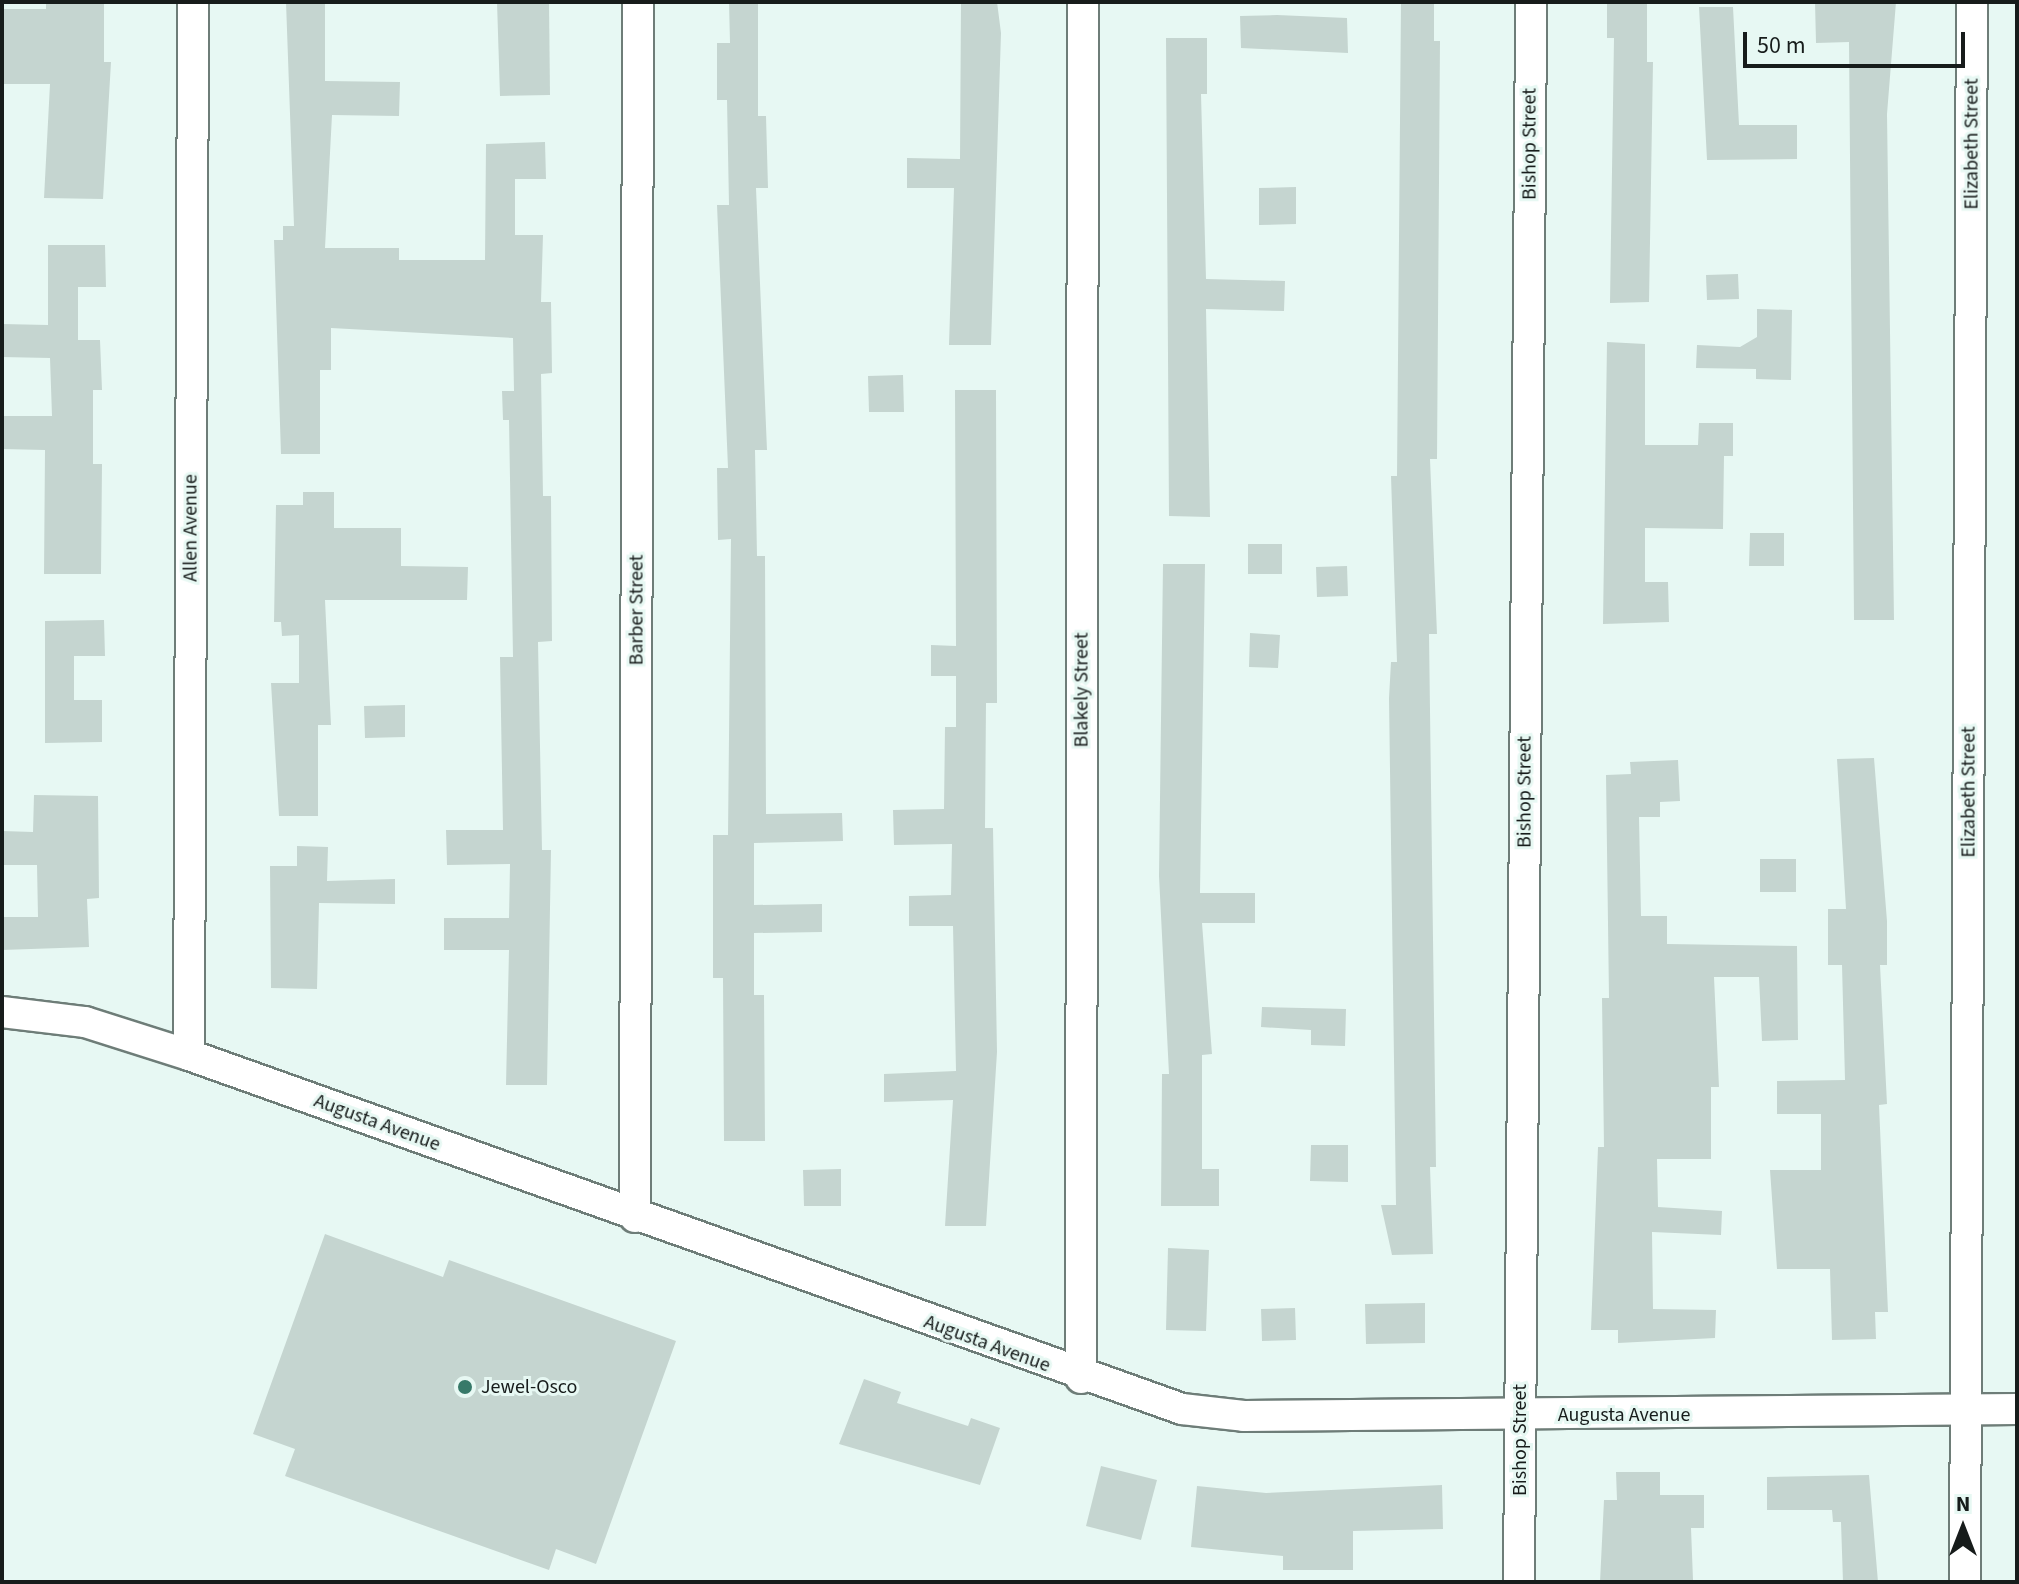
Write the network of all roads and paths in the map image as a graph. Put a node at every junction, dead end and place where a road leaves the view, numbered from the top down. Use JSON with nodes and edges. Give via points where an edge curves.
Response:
{"nodes":[{"id":1,"x":193,"y":2,"type":"edge"},
{"id":2,"x":638,"y":2,"type":"edge"},
{"id":3,"x":1083,"y":2,"type":"edge"},
{"id":4,"x":1531,"y":2,"type":"edge"},
{"id":5,"x":1972,"y":2,"type":"edge"},
{"id":6,"x":2,"y":1012,"type":"edge"},
{"id":7,"x":189,"y":1055,"type":"junction"},
{"id":8,"x":635,"y":1217,"type":"junction"},
{"id":9,"x":1081,"y":1378,"type":"junction"},
{"id":10,"x":2017,"y":1409,"type":"edge"},
{"id":11,"x":1966,"y":1410,"type":"junction"},
{"id":12,"x":1521,"y":1415,"type":"junction"},
{"id":13,"x":1519,"y":1582,"type":"edge"},
{"id":14,"x":1965,"y":1582,"type":"edge"}],
"edges":[{"from":1,"to":7,"type":"street","name":"Allen Avenue"},
{"from":2,"to":8,"type":"street","name":"Barber Street"},
{"from":3,"to":9,"type":"street","name":"Blakely Street"},
{"from":4,"to":12,"type":"street","name":"Bishop Street"},
{"from":5,"to":11,"type":"street","name":"Elizabeth Street"},
{"from":6,"to":7,"type":"street","name":"Augusta Avenue","via":[[85,1022]]},
{"from":7,"to":8,"type":"street","name":"Augusta Avenue"},
{"from":8,"to":9,"type":"street","name":"Augusta Avenue"},
{"from":9,"to":12,"type":"street","name":"Augusta Avenue","via":[[1182,1409],[1244,1416]]},
{"from":10,"to":11,"type":"street","name":"Augusta Avenue"},
{"from":11,"to":12,"type":"street","name":"Augusta Avenue"},
{"from":11,"to":14,"type":"street","name":"Elizabeth Street"},
{"from":12,"to":13,"type":"street","name":"Bishop Street"}]}
